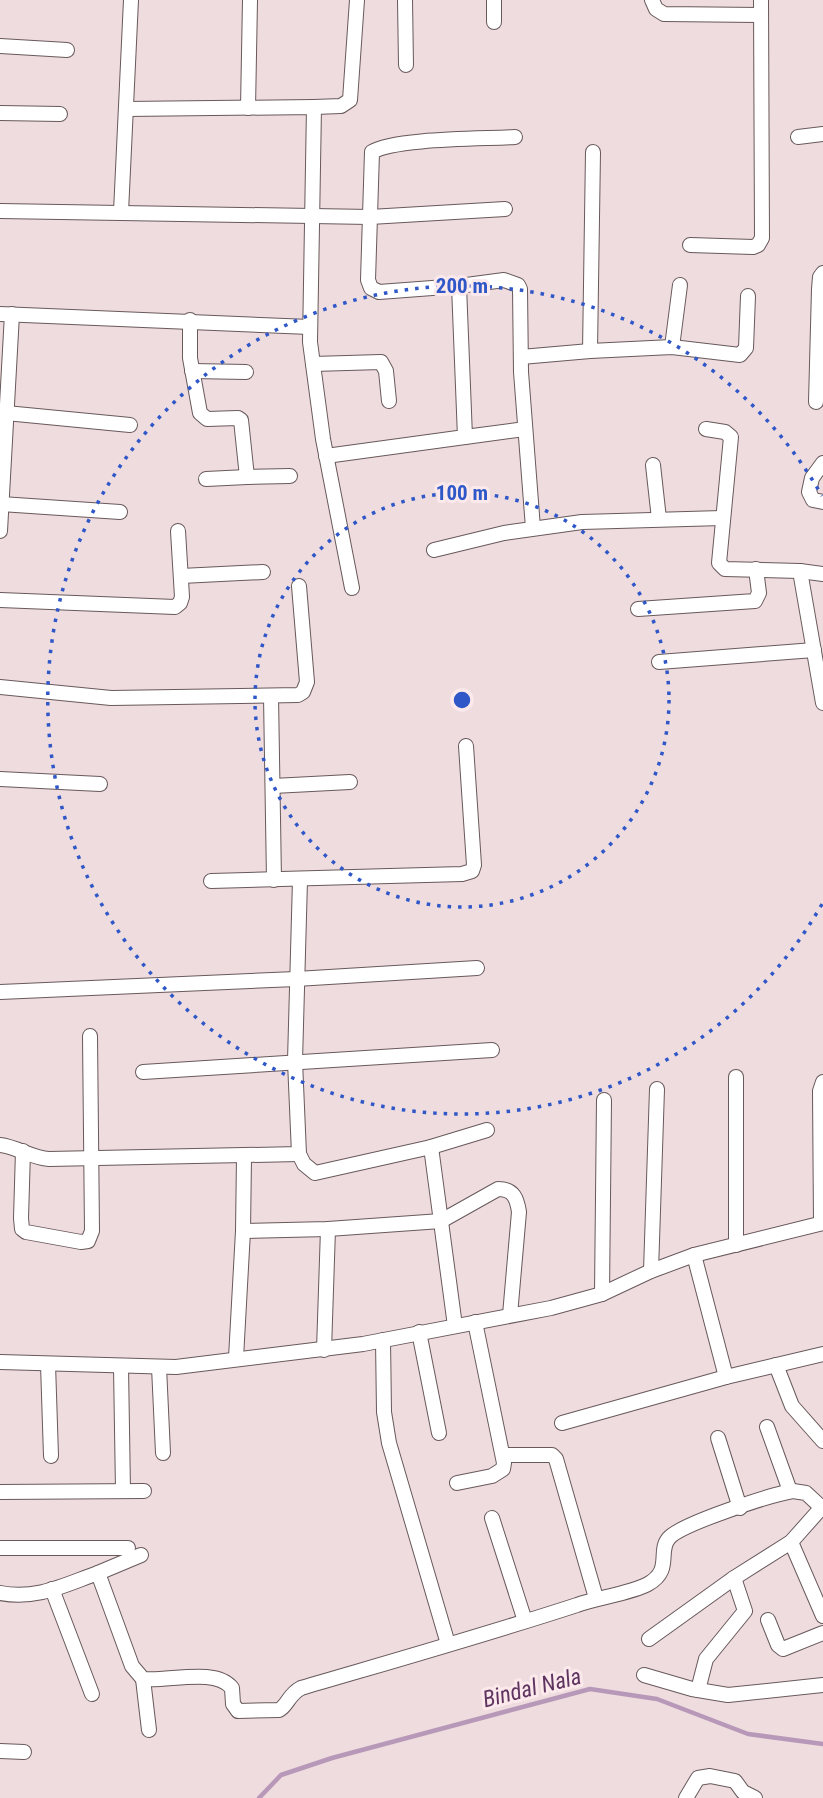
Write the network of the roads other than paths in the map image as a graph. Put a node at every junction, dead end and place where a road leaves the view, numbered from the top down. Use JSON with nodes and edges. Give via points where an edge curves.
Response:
{"nodes":[{"id":1,"x":131,"y":0,"type":"edge"},
{"id":2,"x":250,"y":0,"type":"edge"},
{"id":3,"x":357,"y":0,"type":"edge"},
{"id":4,"x":405,"y":0,"type":"edge"},
{"id":5,"x":494,"y":0,"type":"edge"},
{"id":6,"x":652,"y":0,"type":"edge"},
{"id":7,"x":760,"y":7,"type":"edge"},
{"id":8,"x":494,"y":22,"type":"dead end"},
{"id":9,"x":0,"y":46,"type":"edge"},
{"id":10,"x":67,"y":50,"type":"dead end"},
{"id":11,"x":406,"y":65,"type":"dead end"},
{"id":12,"x":314,"y":107,"type":"junction"},
{"id":13,"x":248,"y":108,"type":"junction"},
{"id":14,"x":127,"y":109,"type":"junction"},
{"id":15,"x":0,"y":113,"type":"edge"},
{"id":16,"x":60,"y":114,"type":"dead end"},
{"id":17,"x":823,"y":134,"type":"edge"},
{"id":18,"x":515,"y":137,"type":"dead end"},
{"id":19,"x":798,"y":137,"type":"dead end"},
{"id":20,"x":593,"y":152,"type":"dead end"},
{"id":21,"x":505,"y":209,"type":"dead end"},
{"id":22,"x":0,"y":211,"type":"edge"},
{"id":23,"x":121,"y":212,"type":"junction"},
{"id":24,"x":312,"y":216,"type":"junction"},
{"id":25,"x":370,"y":217,"type":"junction"},
{"id":26,"x":690,"y":245,"type":"dead end"},
{"id":27,"x":823,"y":273,"type":"edge"},
{"id":28,"x":680,"y":285,"type":"dead end"},
{"id":29,"x":459,"y":286,"type":"junction"},
{"id":30,"x":748,"y":296,"type":"dead end"},
{"id":31,"x":6,"y":314,"type":"edge"},
{"id":32,"x":190,"y":320,"type":"junction"},
{"id":33,"x":310,"y":327,"type":"junction"},
{"id":34,"x":672,"y":347,"type":"junction"},
{"id":35,"x":590,"y":351,"type":"junction"},
{"id":36,"x":521,"y":357,"type":"junction"},
{"id":37,"x":313,"y":364,"type":"junction"},
{"id":38,"x":192,"y":371,"type":"junction"},
{"id":39,"x":246,"y":372,"type":"dead end"},
{"id":40,"x":389,"y":401,"type":"dead end"},
{"id":41,"x":816,"y":402,"type":"dead end"},
{"id":42,"x":6,"y":413,"type":"junction"},
{"id":43,"x":130,"y":425,"type":"dead end"},
{"id":44,"x":525,"y":429,"type":"junction"},
{"id":45,"x":706,"y":429,"type":"dead end"},
{"id":46,"x":465,"y":437,"type":"junction"},
{"id":47,"x":326,"y":456,"type":"junction"},
{"id":48,"x":823,"y":463,"type":"edge"},
{"id":49,"x":653,"y":465,"type":"dead end"},
{"id":50,"x":290,"y":476,"type":"dead end"},
{"id":51,"x":247,"y":477,"type":"junction"},
{"id":52,"x":206,"y":479,"type":"dead end"},
{"id":53,"x":823,"y":502,"type":"edge"},
{"id":54,"x":1,"y":504,"type":"edge"},
{"id":55,"x":120,"y":512,"type":"dead end"},
{"id":56,"x":722,"y":518,"type":"junction"},
{"id":57,"x":659,"y":519,"type":"junction"},
{"id":58,"x":533,"y":528,"type":"junction"},
{"id":59,"x":0,"y":531,"type":"edge"},
{"id":60,"x":178,"y":531,"type":"dead end"},
{"id":61,"x":434,"y":550,"type":"dead end"},
{"id":62,"x":756,"y":569,"type":"junction"},
{"id":63,"x":800,"y":571,"type":"junction"},
{"id":64,"x":263,"y":572,"type":"dead end"},
{"id":65,"x":823,"y":575,"type":"edge"},
{"id":66,"x":181,"y":576,"type":"junction"},
{"id":67,"x":299,"y":586,"type":"dead end"},
{"id":68,"x":352,"y":589,"type":"dead end"},
{"id":69,"x":0,"y":600,"type":"edge"},
{"id":70,"x":638,"y":609,"type":"dead end"},
{"id":71,"x":817,"y":636,"type":"edge"},
{"id":72,"x":814,"y":650,"type":"junction"},
{"id":73,"x":659,"y":662,"type":"dead end"},
{"id":74,"x":0,"y":687,"type":"edge"},
{"id":75,"x":271,"y":696,"type":"junction"},
{"id":76,"x":823,"y":703,"type":"edge"},
{"id":77,"x":466,"y":746,"type":"dead end"},
{"id":78,"x":0,"y":779,"type":"edge"},
{"id":79,"x":350,"y":782,"type":"dead end"},
{"id":80,"x":100,"y":784,"type":"dead end"},
{"id":81,"x":273,"y":786,"type":"junction"},
{"id":82,"x":274,"y":880,"type":"junction"},
{"id":83,"x":300,"y":880,"type":"junction"},
{"id":84,"x":211,"y":881,"type":"dead end"},
{"id":85,"x":477,"y":968,"type":"dead end"},
{"id":86,"x":296,"y":979,"type":"junction"},
{"id":87,"x":0,"y":992,"type":"edge"},
{"id":88,"x":90,"y":1036,"type":"dead end"},
{"id":89,"x":492,"y":1051,"type":"dead end"},
{"id":90,"x":295,"y":1061,"type":"junction"},
{"id":91,"x":142,"y":1072,"type":"dead end"},
{"id":92,"x":736,"y":1077,"type":"dead end"},
{"id":93,"x":823,"y":1082,"type":"edge"},
{"id":94,"x":657,"y":1089,"type":"dead end"},
{"id":95,"x":604,"y":1100,"type":"dead end"},
{"id":96,"x":487,"y":1130,"type":"dead end"},
{"id":97,"x":0,"y":1145,"type":"edge"},
{"id":98,"x":431,"y":1147,"type":"junction"},
{"id":99,"x":23,"y":1151,"type":"junction"},
{"id":100,"x":299,"y":1154,"type":"junction"},
{"id":101,"x":244,"y":1157,"type":"junction"},
{"id":102,"x":90,"y":1159,"type":"junction"},
{"id":103,"x":441,"y":1221,"type":"junction"},
{"id":104,"x":822,"y":1223,"type":"edge"},
{"id":105,"x":328,"y":1229,"type":"junction"},
{"id":106,"x":243,"y":1231,"type":"junction"},
{"id":107,"x":736,"y":1245,"type":"junction"},
{"id":108,"x":694,"y":1255,"type":"junction"},
{"id":109,"x":651,"y":1271,"type":"junction"},
{"id":110,"x":601,"y":1294,"type":"junction"},
{"id":111,"x":510,"y":1315,"type":"junction"},
{"id":112,"x":475,"y":1322,"type":"junction"},
{"id":113,"x":455,"y":1326,"type":"junction"},
{"id":114,"x":419,"y":1332,"type":"junction"},
{"id":115,"x":383,"y":1340,"type":"junction"},
{"id":116,"x":324,"y":1350,"type":"junction"},
{"id":117,"x":823,"y":1354,"type":"edge"},
{"id":118,"x":236,"y":1359,"type":"junction"},
{"id":119,"x":0,"y":1362,"type":"edge"},
{"id":120,"x":48,"y":1364,"type":"junction"},
{"id":121,"x":776,"y":1365,"type":"junction"},
{"id":122,"x":121,"y":1367,"type":"junction"},
{"id":123,"x":159,"y":1367,"type":"junction"},
{"id":124,"x":726,"y":1377,"type":"junction"},
{"id":125,"x":562,"y":1423,"type":"dead end"},
{"id":126,"x":767,"y":1427,"type":"dead end"},
{"id":127,"x":439,"y":1433,"type":"dead end"},
{"id":128,"x":719,"y":1437,"type":"dead end"},
{"id":129,"x":823,"y":1441,"type":"edge"},
{"id":130,"x":163,"y":1453,"type":"dead end"},
{"id":131,"x":504,"y":1455,"type":"junction"},
{"id":132,"x":51,"y":1456,"type":"dead end"},
{"id":133,"x":457,"y":1483,"type":"dead end"},
{"id":134,"x":144,"y":1491,"type":"dead end"},
{"id":135,"x":790,"y":1491,"type":"junction"},
{"id":136,"x":0,"y":1492,"type":"edge"},
{"id":137,"x":123,"y":1492,"type":"junction"},
{"id":138,"x":822,"y":1507,"type":"edge"},
{"id":139,"x":740,"y":1508,"type":"junction"},
{"id":140,"x":492,"y":1518,"type":"dead end"},
{"id":141,"x":791,"y":1542,"type":"junction"},
{"id":142,"x":0,"y":1548,"type":"edge"},
{"id":143,"x":98,"y":1573,"type":"junction"},
{"id":144,"x":734,"y":1578,"type":"junction"},
{"id":145,"x":52,"y":1589,"type":"junction"},
{"id":146,"x":0,"y":1593,"type":"edge"},
{"id":147,"x":596,"y":1598,"type":"junction"},
{"id":148,"x":823,"y":1616,"type":"edge"},
{"id":149,"x":768,"y":1620,"type":"dead end"},
{"id":150,"x":524,"y":1622,"type":"junction"},
{"id":151,"x":823,"y":1633,"type":"edge"},
{"id":152,"x":649,"y":1639,"type":"dead end"},
{"id":153,"x":448,"y":1644,"type":"junction"},
{"id":154,"x":644,"y":1675,"type":"dead end"},
{"id":155,"x":143,"y":1679,"type":"junction"},
{"id":156,"x":823,"y":1685,"type":"edge"},
{"id":157,"x":698,"y":1690,"type":"junction"},
{"id":158,"x":92,"y":1694,"type":"dead end"},
{"id":159,"x":149,"y":1730,"type":"dead end"},
{"id":160,"x":0,"y":1751,"type":"edge"},
{"id":161,"x":24,"y":1752,"type":"dead end"},
{"id":162,"x":686,"y":1798,"type":"edge"},
{"id":163,"x":755,"y":1798,"type":"edge"}],
"edges":[{"from":1,"to":14,"type":"street"},
{"from":2,"to":13,"type":"street"},
{"from":3,"to":12,"type":"street","via":[[350,100],[341,106]]},
{"from":4,"to":11,"type":"street"},
{"from":5,"to":8,"type":"street"},
{"from":6,"to":7,"type":"street","via":[[664,14]]},
{"from":7,"to":26,"type":"street","via":[[762,239],[753,247]]},
{"from":9,"to":10,"type":"street"},
{"from":12,"to":13,"type":"street"},
{"from":12,"to":24,"type":"street"},
{"from":13,"to":14,"type":"street"},
{"from":14,"to":23,"type":"street"},
{"from":15,"to":16,"type":"street"},
{"from":17,"to":19,"type":"street"},
{"from":18,"to":25,"type":"street","via":[[406,143],[374,150]]},
{"from":20,"to":35,"type":"street"},
{"from":21,"to":25,"type":"street"},
{"from":22,"to":23,"type":"street"},
{"from":23,"to":24,"type":"street"},
{"from":24,"to":25,"type":"street"},
{"from":24,"to":33,"type":"street"},
{"from":25,"to":29,"type":"street","via":[[368,280],[374,291]]},
{"from":27,"to":41,"type":"street"},
{"from":28,"to":34,"type":"street"},
{"from":29,"to":36,"type":"street","via":[[504,280],[518,285]]},
{"from":29,"to":46,"type":"street"},
{"from":30,"to":34,"type":"street","via":[[743,354]]},
{"from":31,"to":32,"type":"street"},
{"from":31,"to":42,"type":"street"},
{"from":32,"to":33,"type":"street"},
{"from":32,"to":38,"type":"street"},
{"from":33,"to":37,"type":"street"},
{"from":34,"to":35,"type":"street"},
{"from":35,"to":36,"type":"street"},
{"from":36,"to":44,"type":"street"},
{"from":37,"to":40,"type":"street","via":[[382,362]]},
{"from":37,"to":47,"type":"street"},
{"from":38,"to":39,"type":"street"},
{"from":38,"to":51,"type":"street","via":[[203,416],[241,420]]},
{"from":42,"to":43,"type":"street"},
{"from":42,"to":54,"type":"street"},
{"from":44,"to":46,"type":"street"},
{"from":44,"to":58,"type":"street"},
{"from":45,"to":56,"type":"street","via":[[731,437]]},
{"from":46,"to":47,"type":"street"},
{"from":47,"to":68,"type":"street"},
{"from":48,"to":53,"type":"street","via":[[809,492],[814,500]]},
{"from":49,"to":57,"type":"street"},
{"from":50,"to":51,"type":"street"},
{"from":51,"to":52,"type":"street"},
{"from":54,"to":55,"type":"street"},
{"from":54,"to":59,"type":"street"},
{"from":56,"to":57,"type":"street"},
{"from":56,"to":62,"type":"street","via":[[721,567]]},
{"from":57,"to":58,"type":"street"},
{"from":58,"to":61,"type":"street"},
{"from":60,"to":66,"type":"street"},
{"from":62,"to":63,"type":"street"},
{"from":62,"to":70,"type":"street","via":[[759,593],[755,601]]},
{"from":63,"to":65,"type":"street"},
{"from":63,"to":71,"type":"street"},
{"from":64,"to":66,"type":"street"},
{"from":66,"to":69,"type":"street","via":[[182,597],[175,607]]},
{"from":67,"to":75,"type":"street","via":[[306,687],[298,695]]},
{"from":71,"to":72,"type":"street"},
{"from":72,"to":73,"type":"street"},
{"from":72,"to":76,"type":"street"},
{"from":74,"to":75,"type":"street","via":[[111,698]]},
{"from":75,"to":81,"type":"street"},
{"from":77,"to":83,"type":"street","via":[[471,871]]},
{"from":78,"to":80,"type":"street"},
{"from":79,"to":81,"type":"street"},
{"from":81,"to":82,"type":"street"},
{"from":82,"to":83,"type":"street"},
{"from":82,"to":84,"type":"street"},
{"from":83,"to":86,"type":"street"},
{"from":85,"to":86,"type":"street"},
{"from":86,"to":87,"type":"street"},
{"from":86,"to":90,"type":"street"},
{"from":88,"to":102,"type":"street"},
{"from":89,"to":90,"type":"street"},
{"from":90,"to":91,"type":"street"},
{"from":90,"to":100,"type":"street"},
{"from":92,"to":107,"type":"street"},
{"from":93,"to":104,"type":"street"},
{"from":94,"to":109,"type":"street"},
{"from":95,"to":110,"type":"street"},
{"from":96,"to":98,"type":"street"},
{"from":97,"to":99,"type":"street"},
{"from":98,"to":100,"type":"street","via":[[315,1173]]},
{"from":98,"to":103,"type":"street"},
{"from":99,"to":102,"type":"street","via":[[41,1159]]},
{"from":99,"to":102,"type":"street","via":[[22,1229],[81,1242],[88,1241],[92,1231]]},
{"from":100,"to":101,"type":"street"},
{"from":101,"to":102,"type":"street"},
{"from":101,"to":106,"type":"street"},
{"from":103,"to":105,"type":"street"},
{"from":103,"to":111,"type":"street","via":[[498,1189],[506,1189],[517,1199]]},
{"from":103,"to":113,"type":"street"},
{"from":104,"to":107,"type":"street"},
{"from":105,"to":106,"type":"street"},
{"from":105,"to":116,"type":"street"},
{"from":106,"to":118,"type":"street"},
{"from":107,"to":108,"type":"street"},
{"from":108,"to":109,"type":"street"},
{"from":108,"to":124,"type":"street"},
{"from":109,"to":110,"type":"street"},
{"from":110,"to":111,"type":"street"},
{"from":111,"to":112,"type":"street"},
{"from":112,"to":113,"type":"street"},
{"from":112,"to":131,"type":"street"},
{"from":113,"to":114,"type":"street"},
{"from":114,"to":115,"type":"street"},
{"from":114,"to":127,"type":"street"},
{"from":115,"to":116,"type":"street"},
{"from":115,"to":153,"type":"street","via":[[389,1443]]},
{"from":116,"to":118,"type":"street"},
{"from":117,"to":121,"type":"street"},
{"from":118,"to":123,"type":"street"},
{"from":119,"to":120,"type":"street"},
{"from":120,"to":122,"type":"street"},
{"from":120,"to":132,"type":"street"},
{"from":121,"to":124,"type":"street"},
{"from":121,"to":129,"type":"street","via":[[792,1406]]},
{"from":122,"to":123,"type":"street"},
{"from":122,"to":137,"type":"street"},
{"from":123,"to":130,"type":"street"},
{"from":124,"to":125,"type":"street"},
{"from":126,"to":135,"type":"street"},
{"from":128,"to":139,"type":"street"},
{"from":131,"to":133,"type":"street","via":[[499,1473]]},
{"from":131,"to":147,"type":"street","via":[[544,1453],[556,1459]]},
{"from":134,"to":137,"type":"street"},
{"from":135,"to":138,"type":"street","via":[[806,1493]]},
{"from":135,"to":139,"type":"street"},
{"from":136,"to":137,"type":"street"},
{"from":138,"to":141,"type":"street"},
{"from":139,"to":147,"type":"street","via":[[691,1525],[668,1539],[663,1569],[650,1583]]},
{"from":140,"to":150,"type":"street"},
{"from":141,"to":144,"type":"street"},
{"from":141,"to":148,"type":"street"},
{"from":142,"to":143,"type":"street","via":[[134,1551]]},
{"from":143,"to":145,"type":"street"},
{"from":143,"to":155,"type":"street","via":[[132,1666]]},
{"from":144,"to":152,"type":"street"},
{"from":144,"to":157,"type":"street","via":[[746,1611],[706,1658]]},
{"from":145,"to":146,"type":"street","via":[[36,1595]]},
{"from":145,"to":158,"type":"street"},
{"from":147,"to":150,"type":"street"},
{"from":149,"to":151,"type":"street","via":[[783,1649]]},
{"from":150,"to":153,"type":"street"},
{"from":153,"to":155,"type":"street","via":[[301,1689],[279,1710],[238,1711],[232,1688],[222,1679]]},
{"from":154,"to":157,"type":"street"},
{"from":155,"to":159,"type":"street"},
{"from":156,"to":157,"type":"street","via":[[728,1695]]},
{"from":160,"to":161,"type":"street"},
{"from":162,"to":163,"type":"street","via":[[704,1776],[735,1781]]}]}
